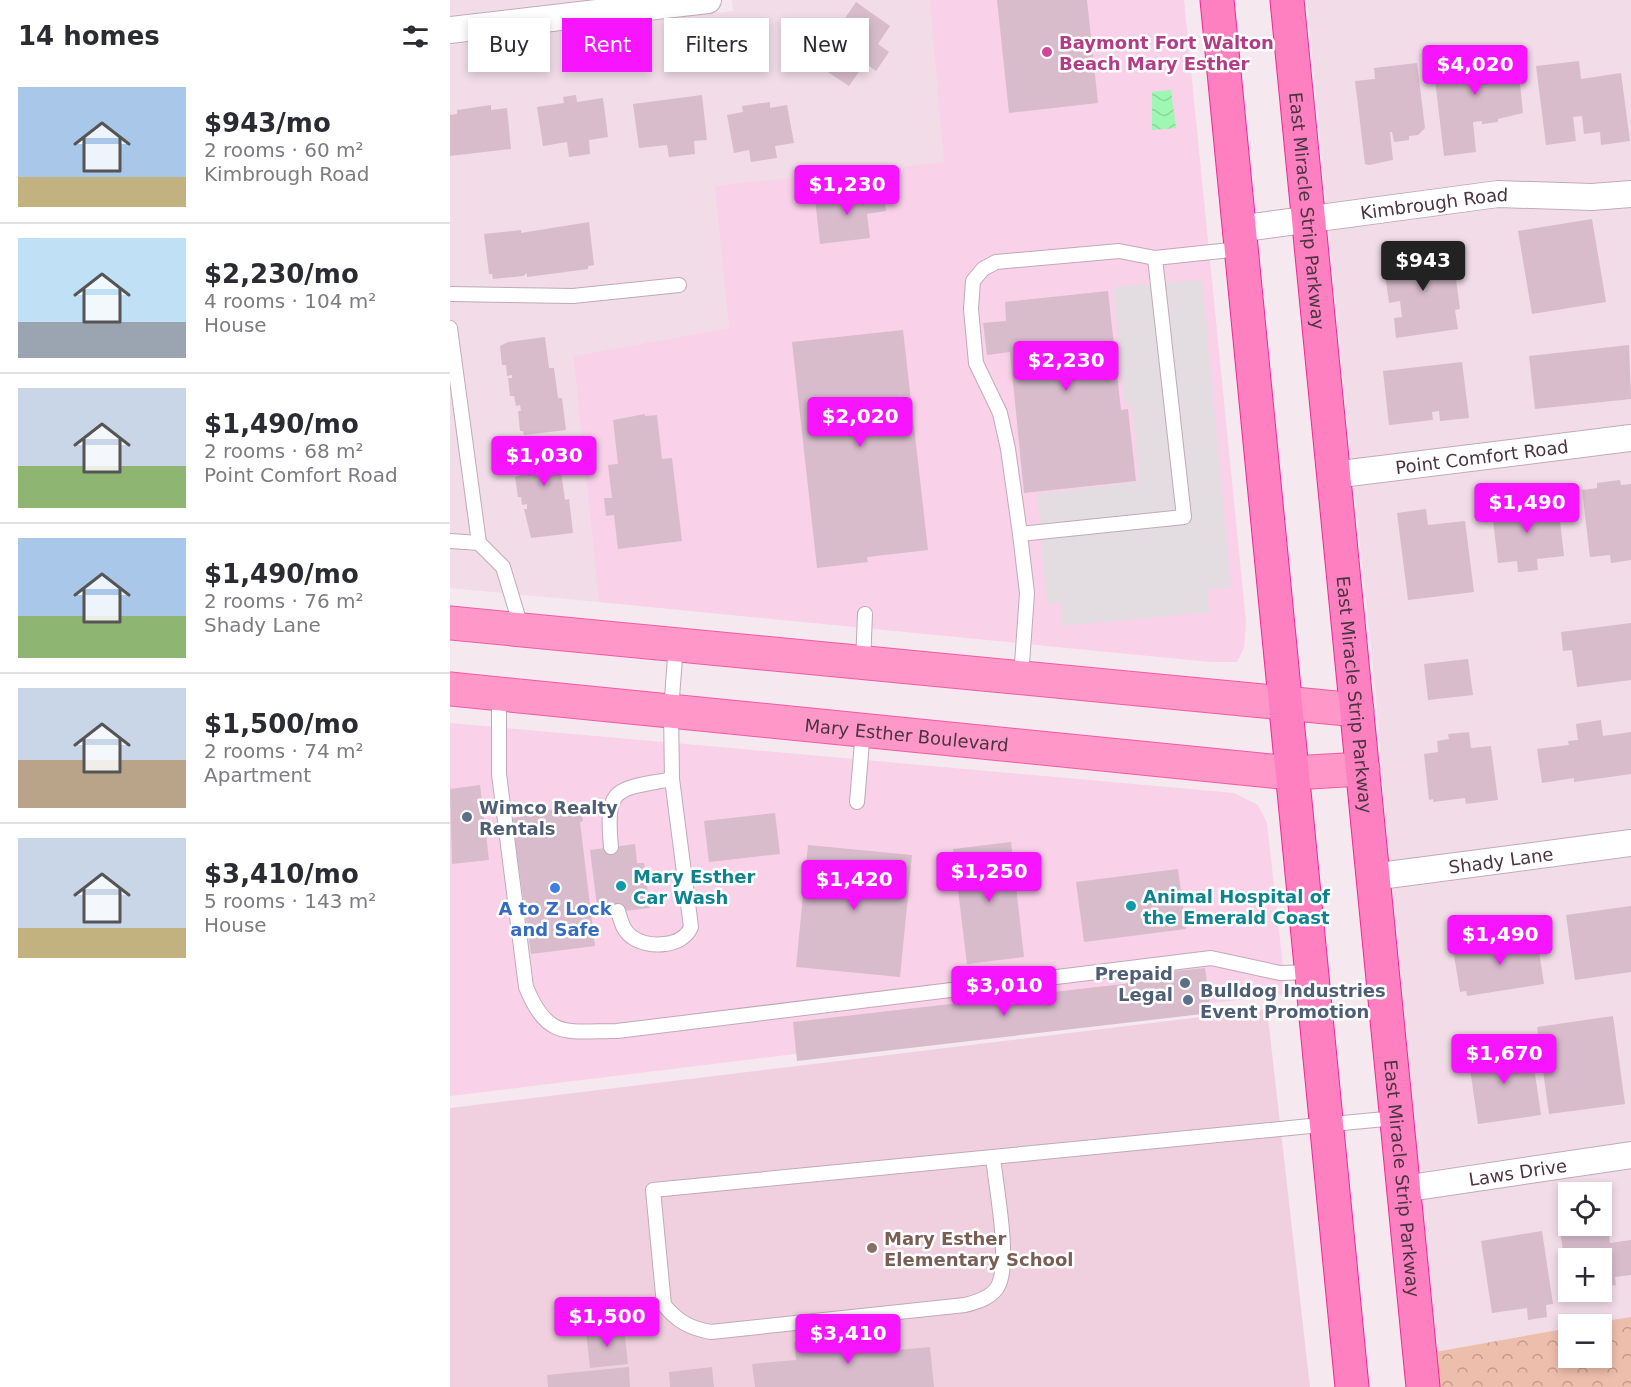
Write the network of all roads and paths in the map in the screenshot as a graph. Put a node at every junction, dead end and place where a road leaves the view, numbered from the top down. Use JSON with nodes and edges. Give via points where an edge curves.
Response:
{"nodes":[{"id":1,"x":708,"y":0,"type":"edge"},
{"id":2,"x":1217,"y":0,"type":"edge"},
{"id":3,"x":1287,"y":0,"type":"edge"},
{"id":4,"x":450,"y":30,"type":"edge"},
{"id":5,"x":1631,"y":194,"type":"edge"},
{"id":6,"x":1307,"y":220,"type":"junction"},
{"id":7,"x":1239,"y":239,"type":"junction"},
{"id":8,"x":1155,"y":258,"type":"junction"},
{"id":9,"x":679,"y":285,"type":"dead end"},
{"id":10,"x":450,"y":294,"type":"edge"},
{"id":11,"x":450,"y":328,"type":"edge"},
{"id":12,"x":1631,"y":438,"type":"edge"},
{"id":13,"x":1333,"y":475,"type":"junction"},
{"id":14,"x":1020,"y":534,"type":"junction"},
{"id":15,"x":450,"y":541,"type":"edge"},
{"id":16,"x":480,"y":543,"type":"junction"},
{"id":17,"x":865,"y":614,"type":"dead end"},
{"id":18,"x":450,"y":622,"type":"edge"},
{"id":19,"x":522,"y":630,"type":"junction"},
{"id":20,"x":676,"y":644,"type":"junction"},
{"id":21,"x":863,"y":662,"type":"junction"},
{"id":22,"x":1021,"y":678,"type":"junction"},
{"id":23,"x":450,"y":689,"type":"edge"},
{"id":24,"x":499,"y":694,"type":"junction"},
{"id":25,"x":1285,"y":704,"type":"junction"},
{"id":26,"x":1357,"y":710,"type":"junction"},
{"id":27,"x":671,"y":711,"type":"junction"},
{"id":28,"x":863,"y":730,"type":"junction"},
{"id":29,"x":1363,"y":769,"type":"junction"},
{"id":30,"x":1291,"y":773,"type":"junction"},
{"id":31,"x":672,"y":779,"type":"junction"},
{"id":32,"x":857,"y":802,"type":"dead end"},
{"id":33,"x":1631,"y":843,"type":"edge"},
{"id":34,"x":611,"y":847,"type":"dead end"},
{"id":35,"x":1372,"y":878,"type":"junction"},
{"id":36,"x":618,"y":912,"type":"dead end"},
{"id":37,"x":1311,"y":972,"type":"junction"},
{"id":38,"x":1396,"y":1118,"type":"junction"},
{"id":39,"x":1326,"y":1125,"type":"junction"},
{"id":40,"x":1631,"y":1155,"type":"edge"},
{"id":41,"x":993,"y":1157,"type":"junction"},
{"id":42,"x":1403,"y":1188,"type":"junction"},
{"id":43,"x":1352,"y":1387,"type":"edge"},
{"id":44,"x":1423,"y":1387,"type":"edge"}],
"edges":[{"from":1,"to":4,"type":"street"},
{"from":2,"to":7,"type":"highway"},
{"from":3,"to":6,"type":"highway","name":"East Miracle Strip Parkway"},
{"from":5,"to":6,"type":"street","name":"Kimbrough Road","via":[[1498,194]]},
{"from":6,"to":7,"type":"street","name":"Kimbrough Road"},
{"from":6,"to":13,"type":"highway","name":"East Miracle Strip Parkway"},
{"from":7,"to":8,"type":"lane"},
{"from":7,"to":25,"type":"highway"},
{"from":8,"to":14,"type":"lane","via":[[1184,517]]},
{"from":8,"to":14,"type":"lane","via":[[1119,251],[996,262],[983,269],[974,281],[971,309],[976,363],[999,413]]},
{"from":9,"to":10,"type":"lane","via":[[573,296]]},
{"from":11,"to":16,"type":"lane"},
{"from":12,"to":13,"type":"street","name":"Point Comfort Road"},
{"from":13,"to":26,"type":"highway","name":"East Miracle Strip Parkway"},
{"from":14,"to":22,"type":"lane","via":[[1027,593]]},
{"from":15,"to":16,"type":"lane"},
{"from":16,"to":19,"type":"lane","via":[[502,567]]},
{"from":17,"to":21,"type":"lane"},
{"from":18,"to":19,"type":"main road"},
{"from":19,"to":20,"type":"main road"},
{"from":20,"to":21,"type":"main road"},
{"from":20,"to":27,"type":"lane"},
{"from":21,"to":22,"type":"main road"},
{"from":22,"to":25,"type":"main road"},
{"from":23,"to":24,"type":"main road","name":"Mary Esther Boulevard"},
{"from":24,"to":27,"type":"main road","name":"Mary Esther Boulevard"},
{"from":24,"to":37,"type":"lane","via":[[499,774],[526,987],[537,1012],[550,1026],[617,1031],[1211,958],[1280,973]]},
{"from":25,"to":26,"type":"main road"},
{"from":25,"to":30,"type":"highway"},
{"from":26,"to":29,"type":"highway","name":"East Miracle Strip Parkway"},
{"from":27,"to":28,"type":"main road","name":"Mary Esther Boulevard"},
{"from":27,"to":31,"type":"lane"},
{"from":28,"to":30,"type":"main road","name":"Mary Esther Boulevard"},
{"from":28,"to":32,"type":"lane"},
{"from":29,"to":30,"type":"main road","name":"Mary Esther Boulevard"},
{"from":29,"to":35,"type":"highway","name":"East Miracle Strip Parkway"},
{"from":30,"to":37,"type":"highway"},
{"from":31,"to":34,"type":"lane","via":[[627,787],[614,794],[610,803]]},
{"from":31,"to":36,"type":"lane","via":[[692,927],[679,942],[645,942],[631,937]]},
{"from":33,"to":35,"type":"street","name":"Shady Lane"},
{"from":35,"to":38,"type":"highway","name":"East Miracle Strip Parkway"},
{"from":37,"to":39,"type":"highway"},
{"from":38,"to":39,"type":"lane"},
{"from":38,"to":42,"type":"highway","name":"East Miracle Strip Parkway"},
{"from":39,"to":41,"type":"lane"},
{"from":39,"to":43,"type":"highway"},
{"from":40,"to":42,"type":"street","name":"Laws Drive"},
{"from":41,"to":41,"type":"lane","via":[[1003,1260],[999,1285],[983,1300],[711,1332],[690,1327],[664,1305],[652,1190]]},
{"from":42,"to":44,"type":"highway","name":"East Miracle Strip Parkway"}]}
